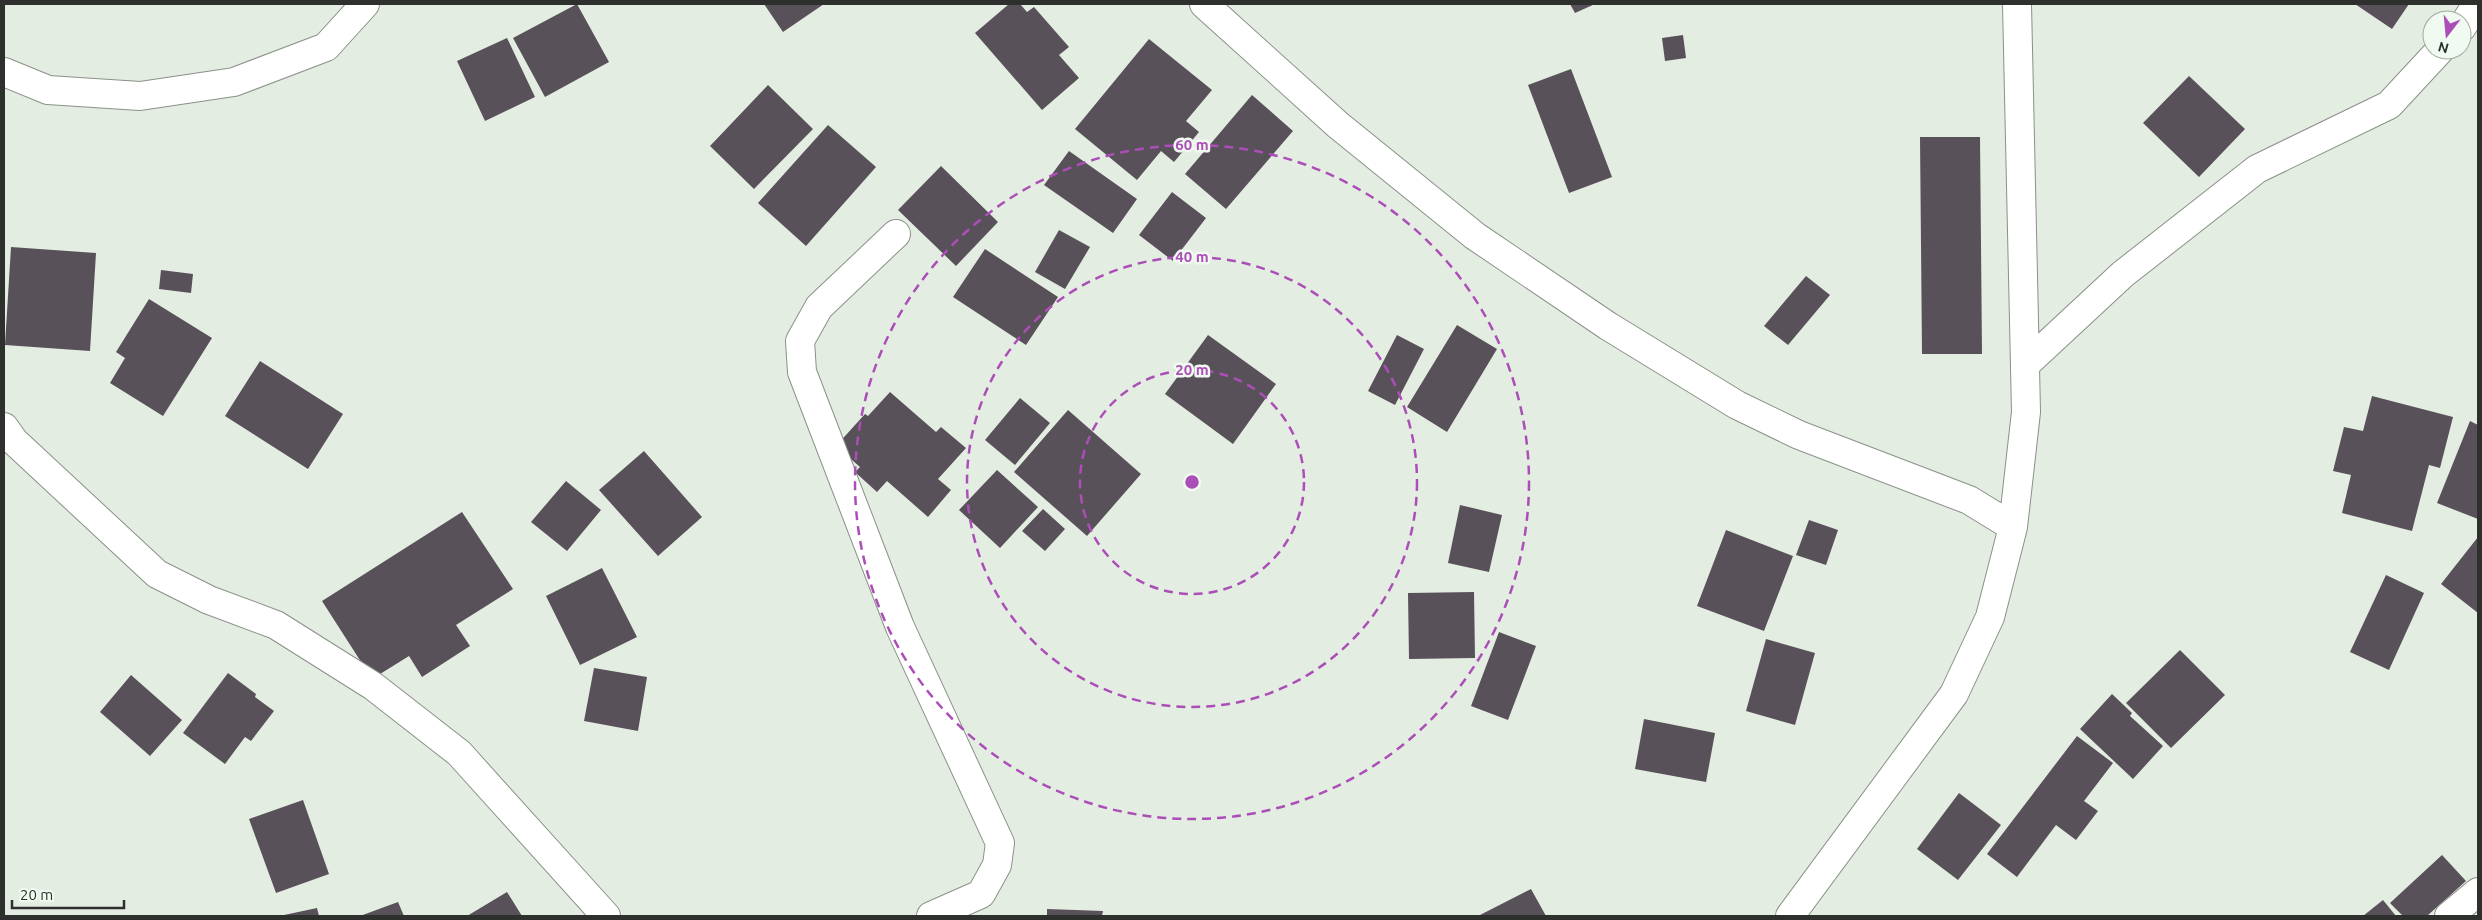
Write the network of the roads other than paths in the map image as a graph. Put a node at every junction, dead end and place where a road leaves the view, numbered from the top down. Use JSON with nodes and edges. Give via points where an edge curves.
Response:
{"nodes":[{"id":1,"x":366,"y":4,"type":"edge"},
{"id":2,"x":1204,"y":4,"type":"edge"},
{"id":3,"x":2017,"y":4,"type":"edge"},
{"id":4,"x":2431,"y":60,"type":"edge"},
{"id":5,"x":4,"y":72,"type":"edge"},
{"id":6,"x":896,"y":234,"type":"dead end"},
{"id":7,"x":2025,"y":365,"type":"junction"},
{"id":8,"x":4,"y":427,"type":"edge"},
{"id":9,"x":2013,"y":527,"type":"junction"},
{"id":10,"x":2478,"y":892,"type":"edge"},
{"id":11,"x":606,"y":916,"type":"edge"},
{"id":12,"x":931,"y":916,"type":"edge"},
{"id":13,"x":1790,"y":916,"type":"edge"},
{"id":14,"x":2449,"y":916,"type":"edge"}],
"edges":[{"from":1,"to":5,"type":"street","via":[[326,47],[234,82],[140,96],[48,90]]},
{"from":2,"to":9,"type":"street","via":[[1338,124],[1475,236],[1608,326],[1737,405],[1799,435],[1969,500]]},
{"from":3,"to":7,"type":"street"},
{"from":4,"to":7,"type":"street","via":[[2389,105],[2257,169],[2123,274]]},
{"from":6,"to":12,"type":"street","via":[[819,307],[800,341],[801,364],[900,627],[1000,843],[997,865],[981,894]]},
{"from":7,"to":9,"type":"street","via":[[2026,412]]},
{"from":8,"to":11,"type":"street","via":[[14,441],[157,574],[209,600],[276,625],[373,686],[459,753]]},
{"from":9,"to":13,"type":"street","via":[[1990,617],[1954,694]]},
{"from":10,"to":14,"type":"street"}]}
